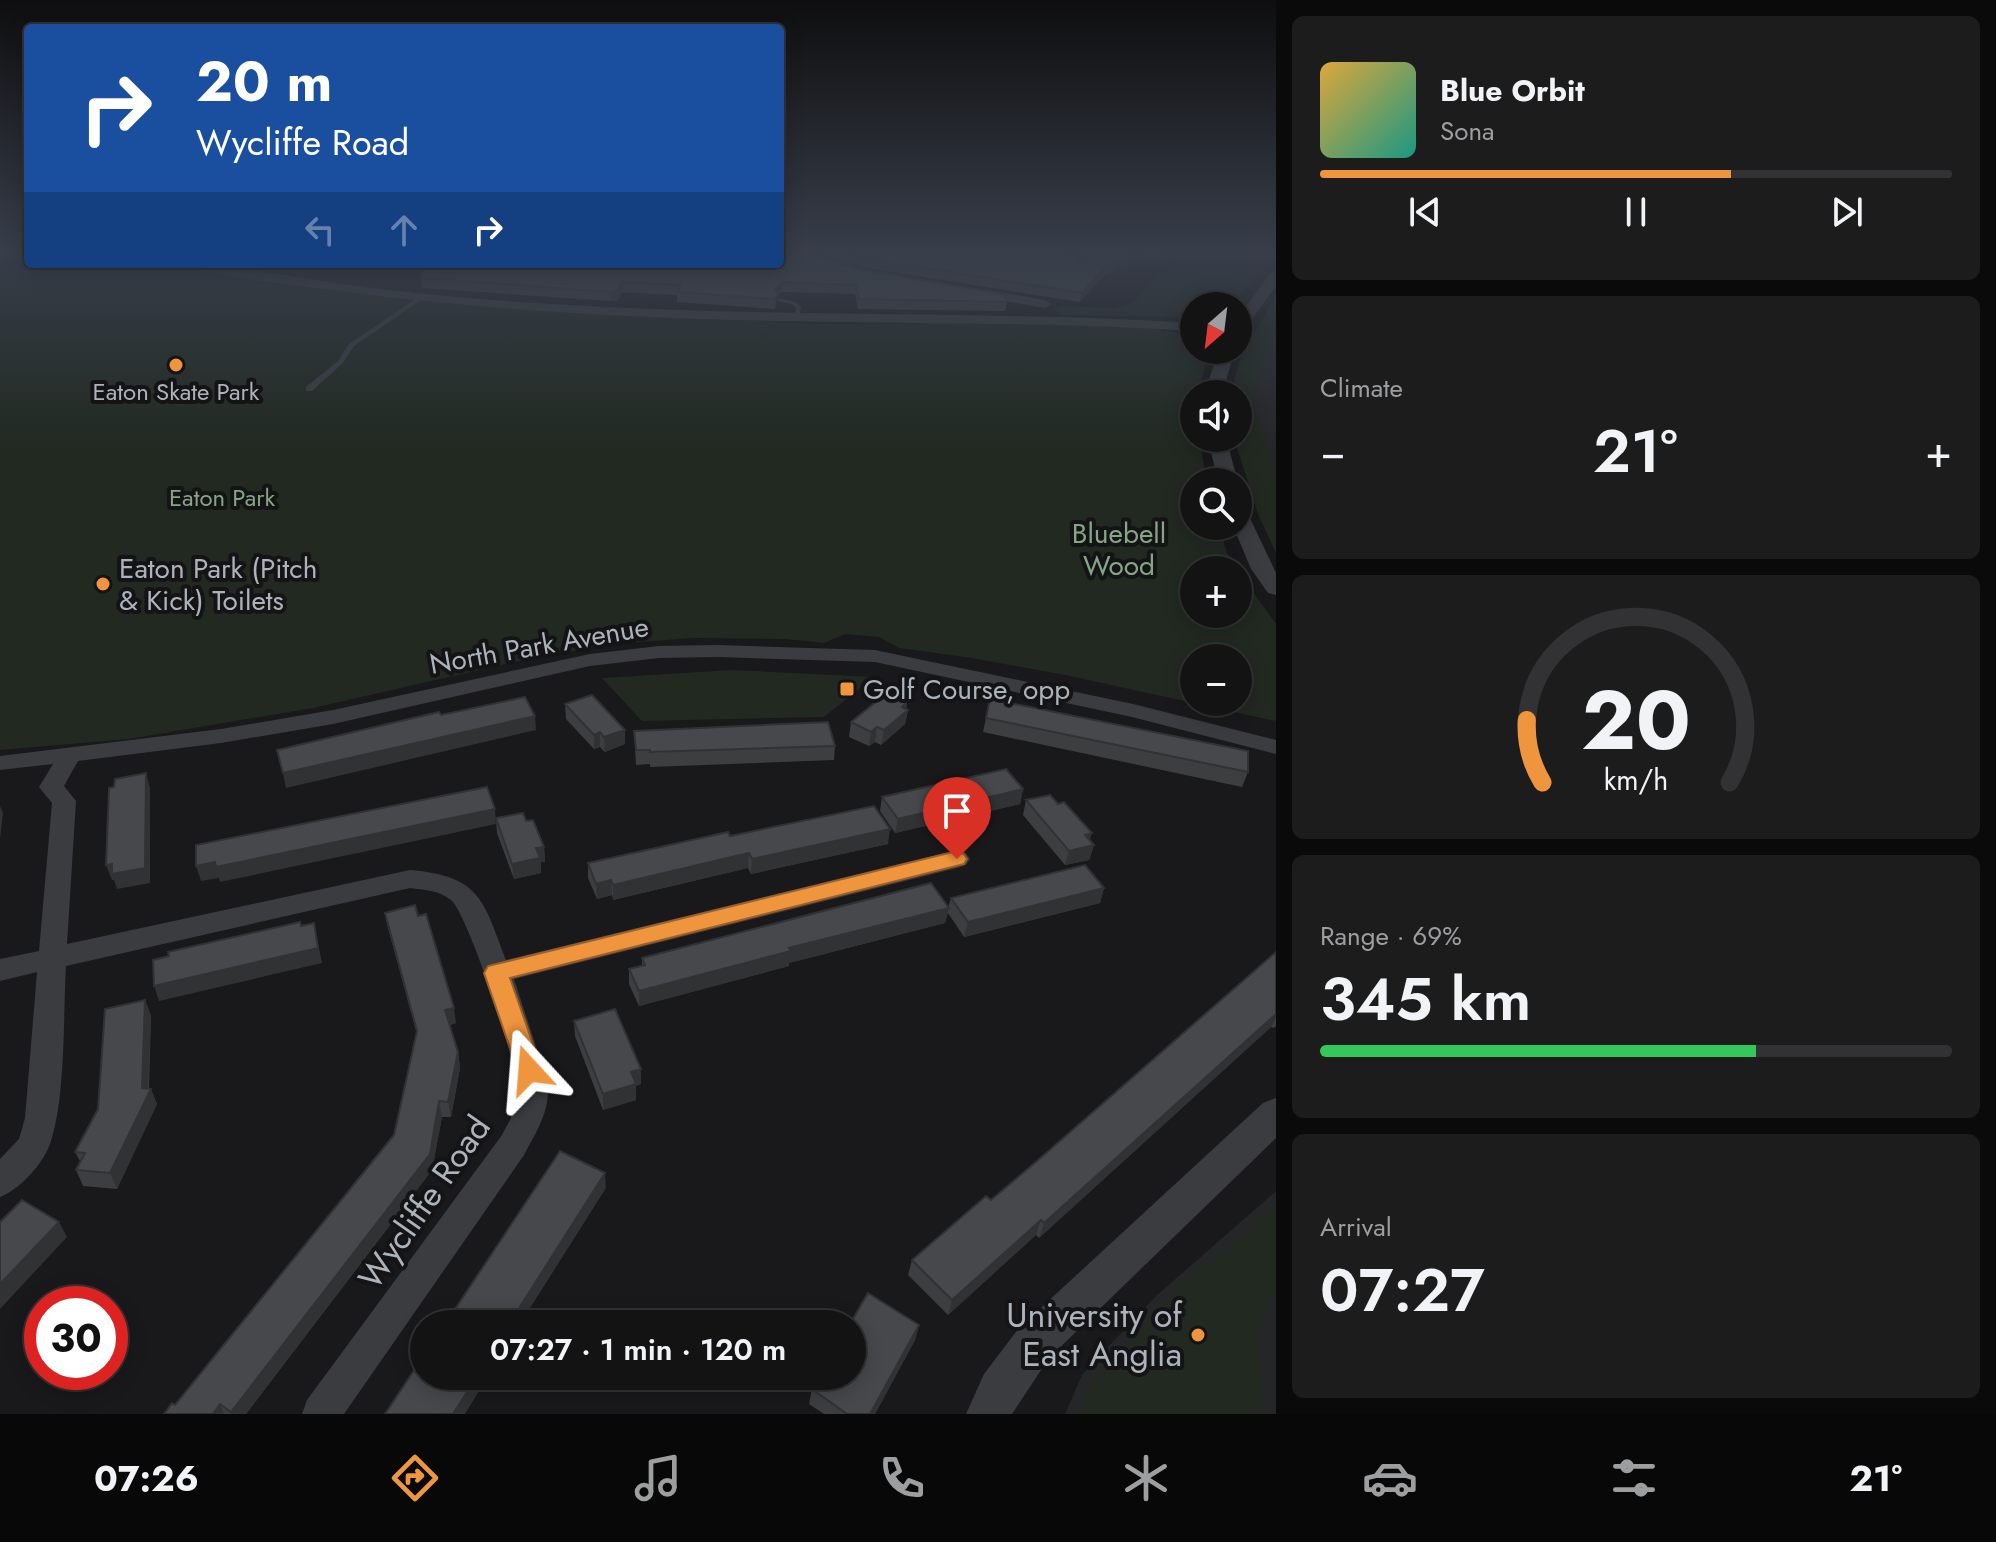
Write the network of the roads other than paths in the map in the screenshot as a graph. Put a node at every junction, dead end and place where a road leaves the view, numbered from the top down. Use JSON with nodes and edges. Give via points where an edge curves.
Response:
{"nodes":[{"id":1,"x":403,"y":318,"type":"edge"},
{"id":2,"x":797,"y":318,"type":"edge"},
{"id":3,"x":1180,"y":326,"type":"edge"},
{"id":4,"x":309,"y":389,"type":"dead end"},
{"id":5,"x":1249,"y":540,"type":"edge"},
{"id":6,"x":1276,"y":588,"type":"edge"},
{"id":7,"x":1276,"y":747,"type":"edge"},
{"id":8,"x":70,"y":755,"type":"junction"},
{"id":9,"x":0,"y":763,"type":"edge"},
{"id":10,"x":957,"y":859,"type":"dead end"},
{"id":11,"x":53,"y":958,"type":"junction"},
{"id":12,"x":0,"y":970,"type":"edge"},
{"id":13,"x":496,"y":973,"type":"junction"},
{"id":14,"x":1276,"y":1114,"type":"edge"},
{"id":15,"x":0,"y":1182,"type":"edge"},
{"id":16,"x":321,"y":1414,"type":"edge"},
{"id":17,"x":989,"y":1414,"type":"edge"}],
"edges":[{"from":1,"to":4,"type":"lane","via":[[351,345],[341,362]]},
{"from":2,"to":3,"type":"street"},
{"from":5,"to":6,"type":"street"},
{"from":7,"to":8,"type":"street","name":"North Park Avenue","via":[[875,656],[718,651],[590,660],[333,717]]},
{"from":8,"to":9,"type":"street","name":"North Park Avenue"},
{"from":8,"to":11,"type":"street","via":[[51,787],[64,801]]},
{"from":10,"to":13,"type":"street"},
{"from":11,"to":12,"type":"street","name":"Wycliffe Road"},
{"from":11,"to":13,"type":"street","name":"Wycliffe Road","via":[[410,879],[444,883],[466,898]]},
{"from":11,"to":15,"type":"street","via":[[41,1118],[33,1146]]},
{"from":13,"to":16,"type":"street","name":"Wycliffe Road","via":[[534,1094],[525,1123]]},
{"from":14,"to":17,"type":"street","via":[[1034,1343]]}]}
